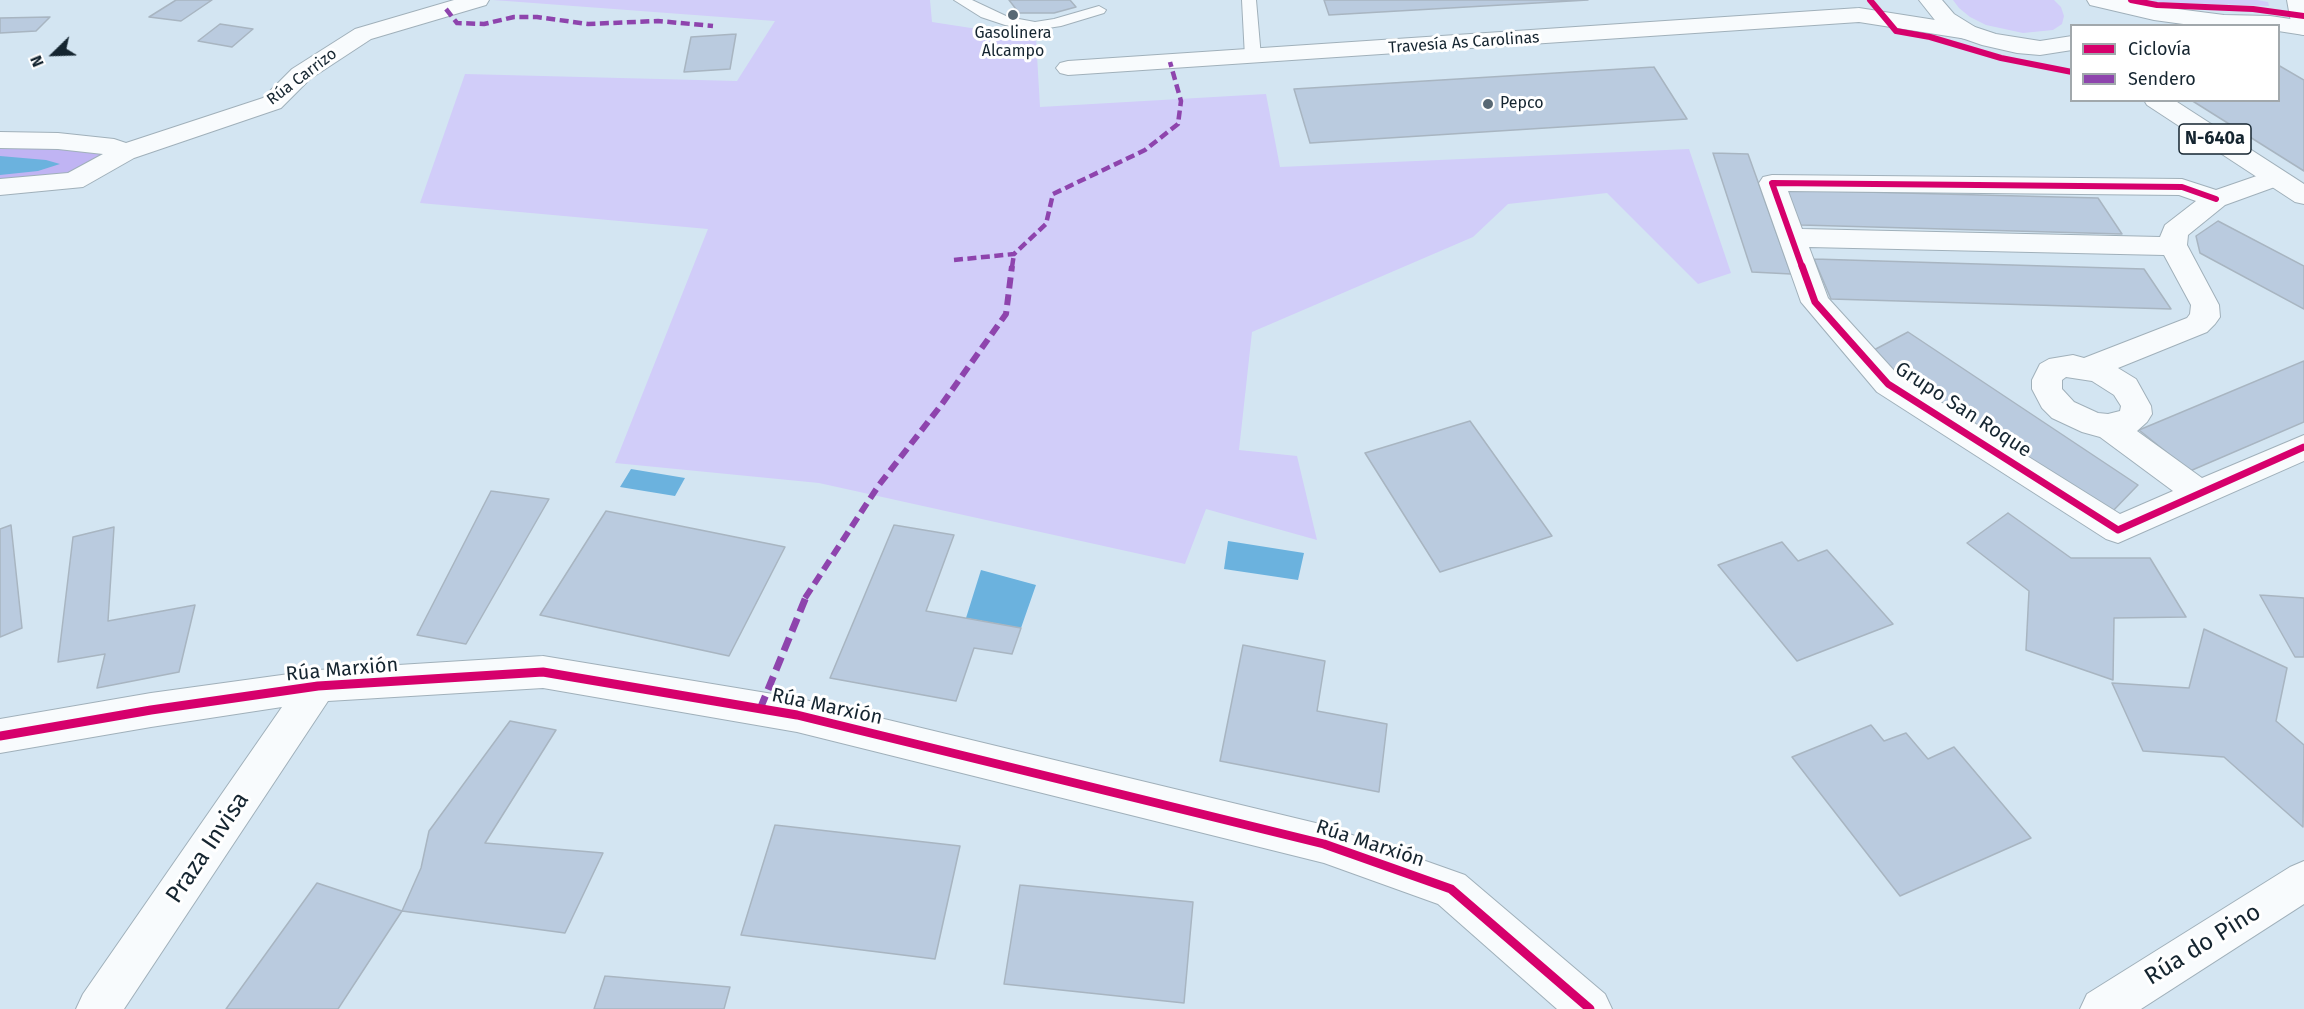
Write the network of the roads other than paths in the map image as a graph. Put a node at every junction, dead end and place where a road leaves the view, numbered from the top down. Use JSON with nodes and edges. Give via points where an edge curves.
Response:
{"nodes":[{"id":1,"x":478,"y":0,"type":"edge"},
{"id":2,"x":961,"y":0,"type":"edge"},
{"id":3,"x":1249,"y":0,"type":"edge"},
{"id":4,"x":1899,"y":0,"type":"edge"},
{"id":5,"x":1930,"y":0,"type":"edge"},
{"id":6,"x":2076,"y":0,"type":"edge"},
{"id":7,"x":2298,"y":0,"type":"edge"},
{"id":8,"x":1099,"y":10,"type":"dead end"},
{"id":9,"x":2094,"y":11,"type":"edge"},
{"id":10,"x":1859,"y":15,"type":"junction"},
{"id":11,"x":2224,"y":22,"type":"junction"},
{"id":12,"x":2210,"y":24,"type":"edge"},
{"id":13,"x":2277,"y":24,"type":"edge"},
{"id":14,"x":2280,"y":24,"type":"edge"},
{"id":15,"x":2304,"y":28,"type":"edge"},
{"id":16,"x":1967,"y":32,"type":"junction"},
{"id":17,"x":2070,"y":43,"type":"edge"},
{"id":18,"x":2040,"y":48,"type":"junction"},
{"id":19,"x":1253,"y":57,"type":"junction"},
{"id":20,"x":2070,"y":59,"type":"edge"},
{"id":21,"x":1068,"y":68,"type":"dead end"},
{"id":22,"x":2158,"y":102,"type":"edge"},
{"id":23,"x":0,"y":140,"type":"edge"},
{"id":24,"x":125,"y":152,"type":"junction"},
{"id":25,"x":2274,"y":177,"type":"junction"},
{"id":26,"x":0,"y":187,"type":"edge"},
{"id":27,"x":2304,"y":196,"type":"edge"},
{"id":28,"x":2216,"y":199,"type":"junction"},
{"id":29,"x":1792,"y":238,"type":"junction"},
{"id":30,"x":2173,"y":245,"type":"junction"},
{"id":31,"x":2088,"y":368,"type":"junction"},
{"id":32,"x":2108,"y":426,"type":"junction"},
{"id":33,"x":2304,"y":447,"type":"edge"},
{"id":34,"x":2200,"y":494,"type":"junction"},
{"id":35,"x":318,"y":686,"type":"junction"},
{"id":36,"x":0,"y":736,"type":"edge"},
{"id":37,"x":2304,"y":881,"type":"edge"},
{"id":38,"x":98,"y":1009,"type":"edge"},
{"id":39,"x":1590,"y":1009,"type":"edge"},
{"id":40,"x":2102,"y":1009,"type":"edge"}],
"edges":[{"from":1,"to":24,"type":"street","name":"Rúa Carrizo","via":[[363,34],[301,74],[272,103]]},
{"from":2,"to":8,"type":"lane","via":[[1005,21],[1035,26]]},
{"from":3,"to":19,"type":"lane"},
{"from":4,"to":10,"type":"street"},
{"from":5,"to":16,"type":"street","via":[[1946,19]]},
{"from":6,"to":9,"type":"street","via":[[2088,12]]},
{"from":7,"to":15,"type":"street"},
{"from":9,"to":11,"type":"street","via":[[2154,13]]},
{"from":10,"to":16,"type":"street"},
{"from":10,"to":19,"type":"street","name":"Travesía As Carolinas"},
{"from":11,"to":12,"type":"street"},
{"from":11,"to":13,"type":"street"},
{"from":14,"to":15,"type":"street"},
{"from":16,"to":18,"type":"street"},
{"from":17,"to":18,"type":"street"},
{"from":18,"to":20,"type":"street"},
{"from":19,"to":21,"type":"street","name":"Travesía As Carolinas"},
{"from":22,"to":25,"type":"street","number":"N-640a"},
{"from":23,"to":24,"type":"street","via":[[58,141],[114,147]]},
{"from":24,"to":26,"type":"street","name":"Rúa Carrizo","via":[[74,181]]},
{"from":25,"to":27,"type":"street","number":"N-640a"},
{"from":25,"to":28,"type":"street"},
{"from":28,"to":29,"type":"street","name":"Grupo San Roque","via":[[2182,187],[1772,183]]},
{"from":28,"to":30,"type":"street","via":[[2175,231]]},
{"from":29,"to":30,"type":"street"},
{"from":29,"to":34,"type":"street","name":"Grupo San Roque","via":[[1815,302],[1888,384],[2118,530]]},
{"from":30,"to":31,"type":"street","via":[[2205,304],[2205,317],[2197,325]]},
{"from":31,"to":32,"type":"street","via":[[2115,379],[2136,406],[2130,421]]},
{"from":31,"to":32,"type":"street","via":[[2060,367],[2051,372],[2047,389],[2064,410],[2093,424]]},
{"from":32,"to":34,"type":"street"},
{"from":33,"to":34,"type":"street","name":"Grupo San Roque"},
{"from":35,"to":36,"type":"street","name":"Rúa Marxión"},
{"from":35,"to":38,"type":"street","name":"Praza Invisa"},
{"from":35,"to":39,"type":"street","name":"Rúa Marxión","via":[[543,672],[797,715],[1324,844],[1451,889]]},
{"from":37,"to":40,"type":"street","name":"Rúa do Pino"}]}
